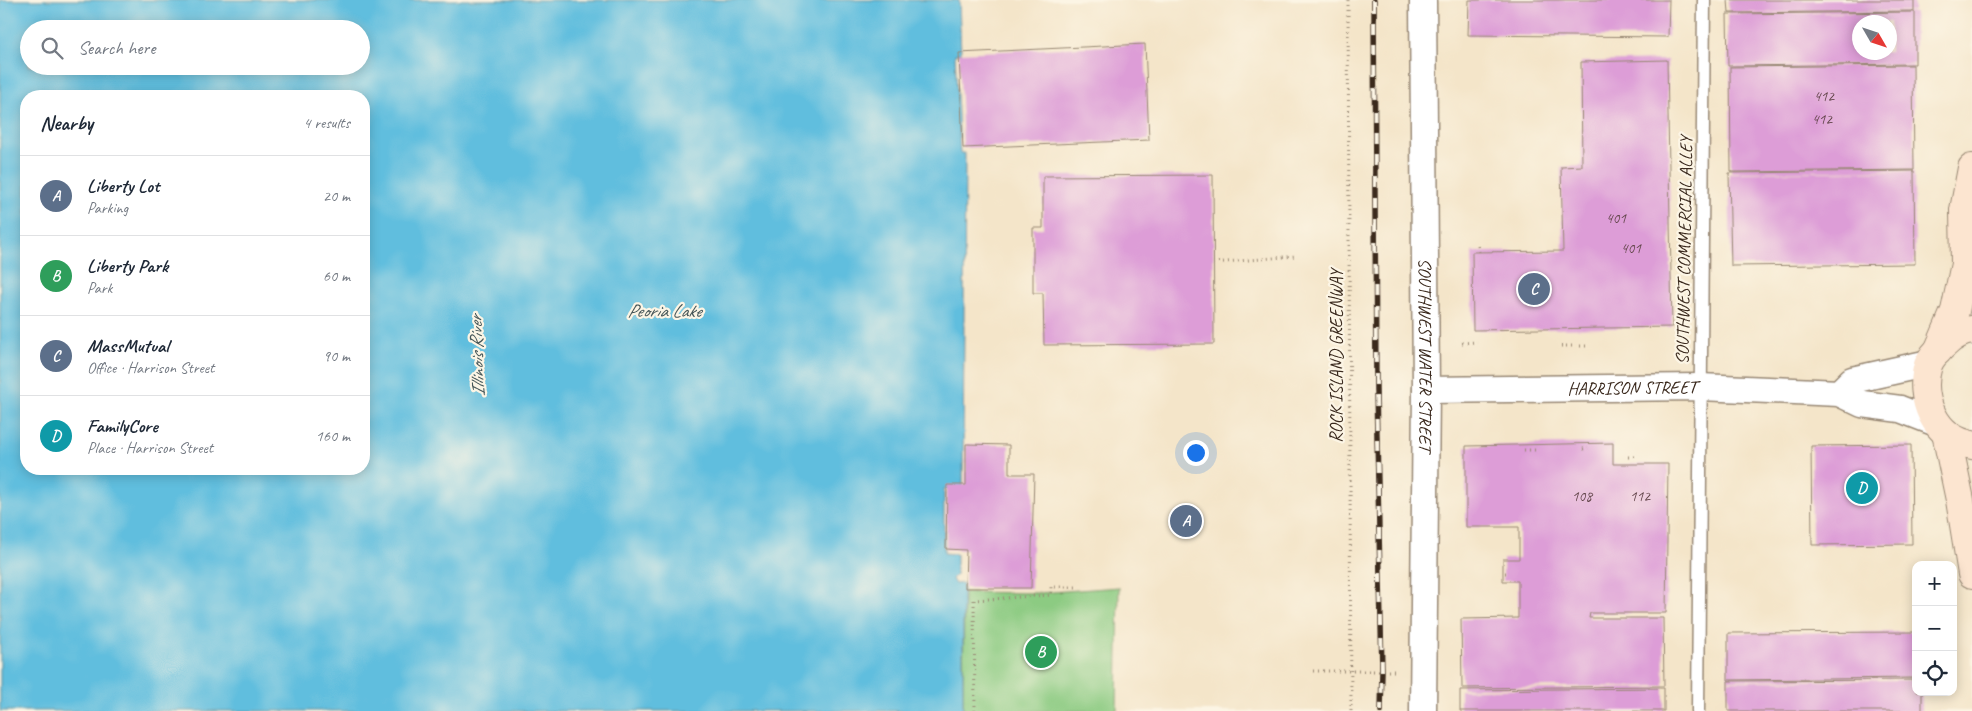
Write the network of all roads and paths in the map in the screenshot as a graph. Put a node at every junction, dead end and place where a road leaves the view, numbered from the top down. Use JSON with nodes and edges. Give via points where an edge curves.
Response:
{"nodes":[{"id":1,"x":1348,"y":0,"type":"edge"},
{"id":2,"x":1423,"y":0,"type":"edge"},
{"id":3,"x":1704,"y":0,"type":"edge"},
{"id":4,"x":1972,"y":168,"type":"edge"},
{"id":5,"x":1478,"y":246,"type":"dead end"},
{"id":6,"x":1479,"y":252,"type":"dead end"},
{"id":7,"x":1296,"y":256,"type":"dead end"},
{"id":8,"x":1213,"y":263,"type":"dead end"},
{"id":9,"x":1972,"y":330,"type":"edge"},
{"id":10,"x":1477,"y":342,"type":"dead end"},
{"id":11,"x":1462,"y":343,"type":"dead end"},
{"id":12,"x":1561,"y":346,"type":"dead end"},
{"id":13,"x":1573,"y":346,"type":"dead end"},
{"id":14,"x":1580,"y":346,"type":"dead end"},
{"id":15,"x":1589,"y":346,"type":"dead end"},
{"id":16,"x":1933,"y":357,"type":"junction"},
{"id":17,"x":1700,"y":387,"type":"junction"},
{"id":18,"x":1426,"y":390,"type":"junction"},
{"id":19,"x":1839,"y":393,"type":"junction"},
{"id":20,"x":1941,"y":428,"type":"junction"},
{"id":21,"x":1972,"y":445,"type":"edge"},
{"id":22,"x":1583,"y":448,"type":"dead end"},
{"id":23,"x":1588,"y":448,"type":"dead end"},
{"id":24,"x":1524,"y":450,"type":"dead end"},
{"id":25,"x":1536,"y":450,"type":"dead end"},
{"id":26,"x":1628,"y":457,"type":"dead end"},
{"id":27,"x":1637,"y":457,"type":"dead end"},
{"id":28,"x":1972,"y":574,"type":"edge"},
{"id":29,"x":1079,"y":587,"type":"dead end"},
{"id":30,"x":1313,"y":671,"type":"dead end"},
{"id":31,"x":1351,"y":671,"type":"junction"},
{"id":32,"x":1400,"y":671,"type":"dead end"},
{"id":33,"x":975,"y":711,"type":"edge"},
{"id":34,"x":1351,"y":711,"type":"edge"},
{"id":35,"x":1423,"y":711,"type":"edge"},
{"id":36,"x":1698,"y":711,"type":"edge"}],
"edges":[{"from":1,"to":31,"type":"path","name":"ROCK ISLAND GREENWAY"},
{"from":2,"to":18,"type":"street","name":"SOUTHWEST WATER STREET"},
{"from":3,"to":17,"type":"lane","name":"SOUTHWEST COMMERCIAL ALLEY"},
{"from":4,"to":16,"type":"street","via":[[1964,210],[1965,264],[1955,310]]},
{"from":5,"to":6,"type":"path"},
{"from":7,"to":8,"type":"path"},
{"from":9,"to":16,"type":"street","via":[[1951,338]]},
{"from":10,"to":11,"type":"path"},
{"from":12,"to":13,"type":"path"},
{"from":14,"to":15,"type":"path"},
{"from":16,"to":19,"type":"street","via":[[1852,380]]},
{"from":16,"to":20,"type":"street","via":[[1924,386],[1927,405]]},
{"from":17,"to":18,"type":"street","name":"HARRISON STREET"},
{"from":17,"to":19,"type":"street","name":"HARRISON STREET"},
{"from":17,"to":36,"type":"lane","name":"SOUTHWEST COMMERCIAL ALLEY"},
{"from":18,"to":35,"type":"street","name":"SOUTHWEST WATER STREET"},
{"from":19,"to":20,"type":"street","name":"HARRISON STREET","via":[[1862,404],[1900,409]]},
{"from":20,"to":21,"type":"street"},
{"from":20,"to":28,"type":"street","via":[[1960,500]]},
{"from":22,"to":23,"type":"path"},
{"from":24,"to":25,"type":"path"},
{"from":26,"to":27,"type":"path"},
{"from":29,"to":33,"type":"path","via":[[1051,587],[1051,595],[974,600]]},
{"from":30,"to":31,"type":"path"},
{"from":31,"to":32,"type":"path"},
{"from":31,"to":34,"type":"path","name":"ROCK ISLAND GREENWAY"}]}
